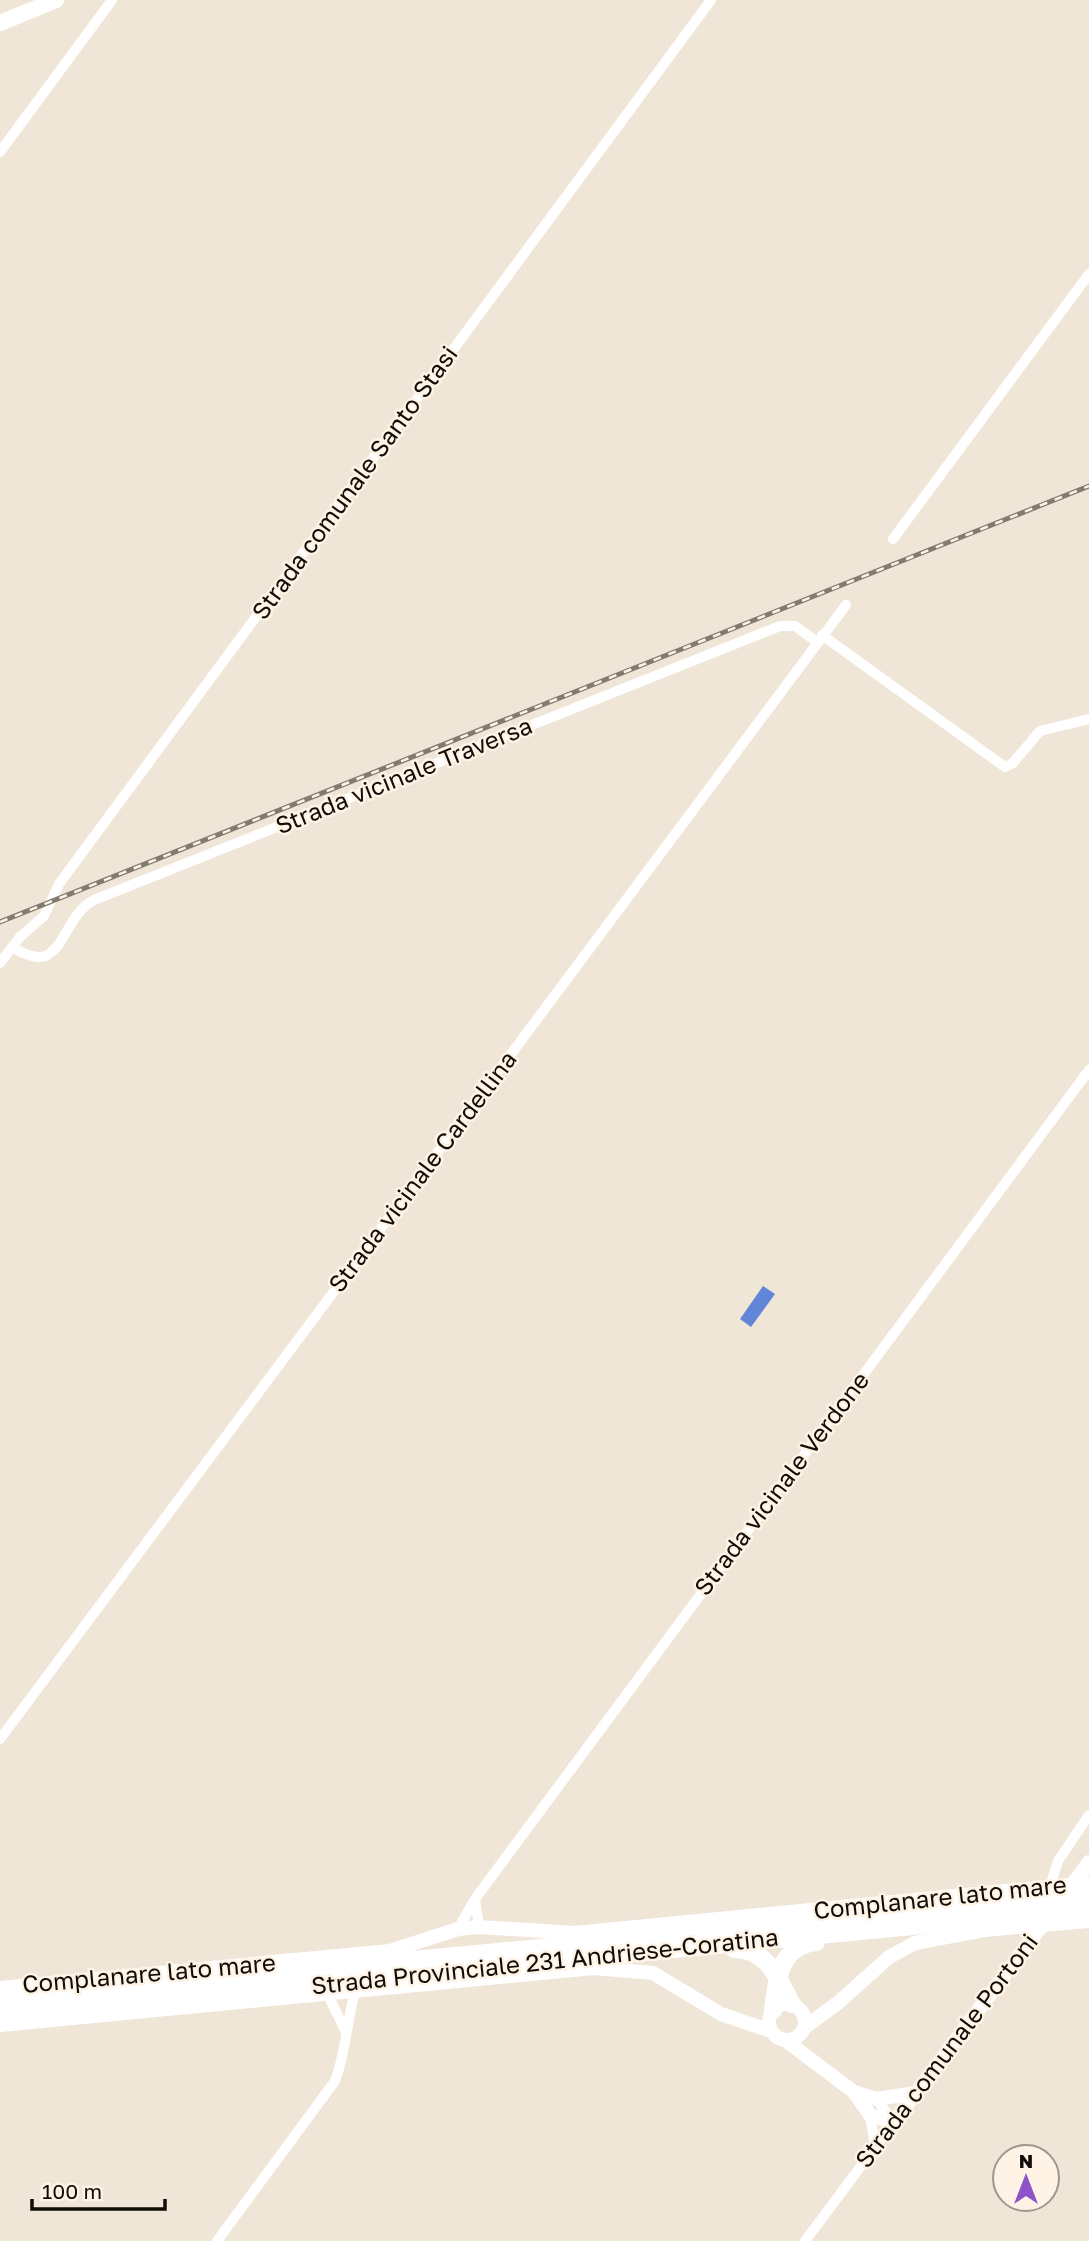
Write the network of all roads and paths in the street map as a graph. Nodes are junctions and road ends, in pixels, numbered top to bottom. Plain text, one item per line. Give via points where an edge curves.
1 (56, 0) edge
2 (111, 0) edge
3 (711, 0) edge
4 (0, 23) edge
5 (0, 152) edge
6 (1089, 274) edge
7 (893, 538) dead end
8 (846, 605) dead end
9 (819, 638) junction
10 (1089, 719) edge
11 (12, 947) junction
12 (0, 963) edge
13 (1089, 1070) edge
14 (0, 1739) edge
15 (1089, 1815) edge
16 (1088, 1863) edge
17 (1089, 1883) edge
18 (1050, 1886) junction
19 (1089, 1896) edge
20 (475, 1899) junction
21 (1089, 1909) edge
22 (1089, 1920) edge
23 (479, 1927) junction
24 (898, 1927) junction
25 (458, 1929) junction
26 (644, 1952) junction
27 (777, 1978) junction
28 (0, 1988) edge
29 (355, 1991) junction
30 (327, 1993) junction
31 (0, 1999) edge
32 (796, 2006) junction
33 (826, 2010) junction
34 (772, 2012) junction
35 (0, 2014) edge
36 (743, 2020) junction
37 (0, 2025) edge
38 (804, 2029) junction
39 (345, 2030) junction
40 (771, 2031) junction
41 (785, 2040) junction
42 (814, 2062) junction
43 (854, 2092) junction
44 (916, 2093) junction
45 (876, 2099) junction
46 (870, 2115) junction
47 (894, 2122) junction
48 (875, 2146) junction
49 (217, 2241) edge
50 (805, 2241) edge

1 - 4 main road
2 - 5 street
3 - 11 street, Strada comunale Santo Stasi via 59,884 44,916
6 - 7 street
8 - 9 street, Strada vicinale Cardellina
9 - 10 street, Strada vicinale Traversa via 1005,767 1040,731
9 - 11 street, Strada vicinale Traversa via 795,626 780,626 94,900 80,909 59,944 45,957 29,958
9 - 14 street, Strada vicinale Cardellina
11 - 12 street, Strada comunale Santo Stasi
13 - 20 street, Strada vicinale Verdone
15 - 18 street via 1058,1861
16 - 44 street, Strada comunale Portoni
17 - 18 street, Complanare lato mare
18 - 23 street, Complanare lato mare via 575,1933
19 - 31 highway, Strada Provinciale 231 Andriese-Coratina
20 - 23 street
20 - 25 street, Strada vicinale Verdone
21 - 24 highway, Strada Provinciale 231 Andriese-Coratina
22 - 33 street via 984,1930 915,1943 889,1957
23 - 25 street, Complanare lato mare
24 - 26 highway, Strada Provinciale 231 Andriese-Coratina
24 - 27 highway via 800,1945 784,1958
25 - 28 street, Complanare lato mare via 390,1951
26 - 27 highway via 750,1950 766,1959
26 - 35 highway, Strada Provinciale 231 Andriese-Coratina
27 - 32 highway
27 - 34 highway
29 - 30 street
29 - 36 street via 594,1968 633,1969 662,1977 721,2014
29 - 39 street
30 - 37 street
30 - 39 street
32 - 33 street
32 - 34 street via 782,2004
32 - 38 street via 805,2017
33 - 38 street
34 - 36 street
34 - 40 street
36 - 40 street
38 - 41 street
38 - 42 street
39 - 49 street via 343,2059 335,2081
40 - 41 street
41 - 42 street
42 - 43 street
43 - 45 street
43 - 46 street
44 - 45 street
44 - 47 street, Strada comunale Portoni
45 - 47 street
46 - 47 street
46 - 48 street
47 - 48 street, Strada comunale Portoni
48 - 50 street, Strada comunale Portoni

